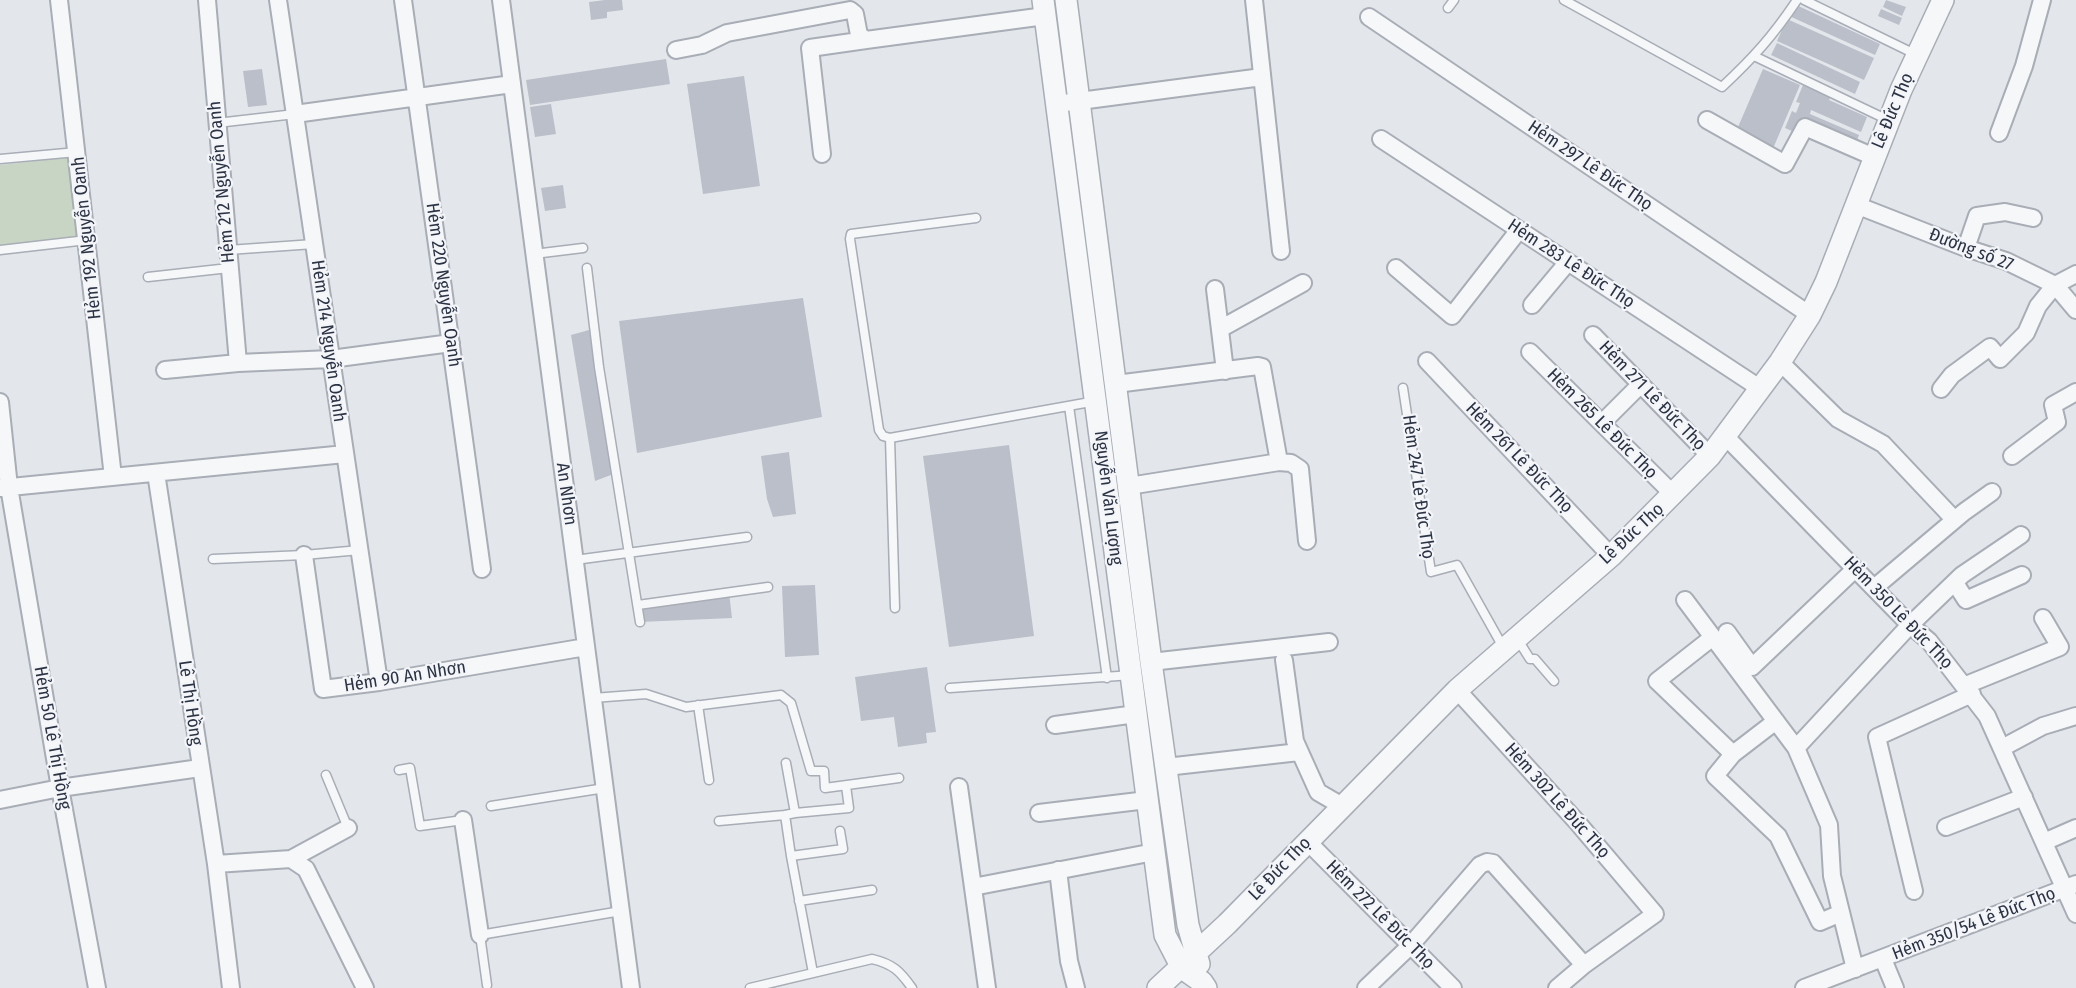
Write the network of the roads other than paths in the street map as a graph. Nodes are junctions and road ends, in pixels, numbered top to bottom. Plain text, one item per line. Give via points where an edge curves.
1 (59, 0) edge
2 (207, 0) edge
3 (278, 0) edge
4 (404, 0) edge
5 (501, 0) edge
6 (1066, 0) edge
7 (1254, 0) edge
8 (1454, 0) edge
9 (1564, 0) edge
10 (1797, 0) edge
11 (1804, 0) edge
12 (1943, 0) edge
13 (2042, 0) edge
14 (1044, 8) edge
15 (1448, 8) dead end
16 (1369, 17) dead end
17 (866, 40) junction
18 (676, 50) dead end
19 (1754, 56) junction
20 (1917, 56) junction
21 (1262, 77) junction
22 (512, 84) junction
23 (417, 98) junction
24 (1079, 102) junction
25 (1057, 104) junction
26 (295, 114) junction
27 (1707, 120) dead end
28 (1889, 120) junction
29 (217, 123) junction
30 (1999, 133) dead end
31 (1381, 138) dead end
32 (77, 152) junction
33 (822, 154) dead end
34 (1874, 157) junction
35 (0, 159) edge
36 (1856, 205) junction
37 (976, 218) dead end
38 (2033, 219) dead end
39 (1519, 230) junction
40 (87, 240) junction
41 (314, 244) junction
42 (583, 248) dead end
43 (1966, 248) junction
44 (0, 250) edge
45 (228, 250) junction
46 (1281, 251) dead end
47 (534, 254) junction
48 (1568, 262) junction
49 (229, 268) junction
50 (586, 268) dead end
51 (1396, 268) dead end
52 (2076, 274) edge
53 (148, 277) dead end
54 (1304, 283) dead end
55 (2055, 285) junction
56 (1215, 290) dead end
57 (1532, 305) dead end
58 (2076, 310) edge
59 (1810, 315) junction
60 (1220, 329) junction
61 (1593, 335) dead end
62 (451, 343) junction
63 (1530, 352) dead end
64 (331, 359) junction
65 (1427, 361) dead end
66 (1780, 362) junction
67 (238, 363) junction
68 (165, 370) dead end
69 (1225, 370) junction
70 (1641, 384) junction
71 (1404, 388) dead end
72 (1761, 389) junction
73 (1941, 389) dead end
74 (1116, 390) junction
75 (2076, 392) edge
76 (1095, 401) junction
77 (0, 402) edge
78 (1069, 406) junction
79 (1602, 423) junction
80 (1726, 437) junction
81 (890, 438) junction
82 (345, 454) junction
83 (1710, 456) junction
84 (2012, 456) dead end
85 (1279, 462) junction
86 (156, 473) junction
87 (113, 477) junction
88 (1129, 486) junction
89 (4, 488) edge
90 (1992, 492) dead end
91 (1674, 495) junction
92 (1951, 516) dead end
93 (2021, 535) dead end
94 (747, 537) dead end
95 (1307, 541) dead end
96 (360, 550) junction
97 (629, 553) junction
98 (304, 555) junction
99 (1611, 556) junction
100 (213, 559) dead end
101 (574, 560) junction
102 (482, 569) dead end
103 (1855, 569) junction
104 (2022, 575) dead end
105 (1955, 583) junction
106 (768, 587) dead end
107 (1874, 588) junction
108 (1685, 600) dead end
109 (638, 605) junction
110 (895, 608) dead end
111 (2043, 618) dead end
112 (640, 622) dead end
113 (1910, 625) junction
114 (1720, 635) junction
115 (1329, 642) dead end
116 (1510, 642) junction
117 (586, 647) junction
118 (1284, 660) dead end
119 (1152, 667) junction
120 (1131, 675) junction
121 (1107, 678) junction
122 (1554, 681) dead end
123 (379, 682) junction
124 (950, 688) dead end
125 (1457, 690) junction
126 (1969, 690) junction
127 (593, 698) junction
128 (698, 705) junction
129 (1136, 714) junction
130 (2076, 716) edge
131 (1776, 721) junction
132 (1055, 725) dead end
133 (1796, 748) junction
134 (2002, 748) junction
135 (1299, 752) junction
136 (1733, 754) junction
137 (786, 764) dead end
138 (1166, 767) junction
139 (200, 768) junction
140 (399, 770) dead end
141 (326, 775) dead end
142 (899, 778) dead end
143 (709, 780) dead end
144 (846, 786) junction
145 (959, 787) dead end
146 (60, 788) junction
147 (604, 788) junction
148 (2024, 797) junction
149 (0, 800) edge
150 (1147, 800) junction
151 (491, 806) dead end
152 (1342, 806) junction
153 (795, 813) junction
154 (1039, 813) dead end
155 (785, 815) junction
156 (464, 820) joint
157 (720, 821) dead end
158 (1946, 827) dead end
159 (348, 828) joint
160 (2076, 828) edge
161 (840, 831) dead end
162 (1307, 841) junction
163 (2044, 842) junction
164 (1154, 852) junction
165 (791, 856) junction
166 (291, 858) junction
167 (216, 864) junction
168 (1058, 870) junction
169 (2070, 886) edge
170 (973, 887) junction
171 (872, 890) dead end
172 (1914, 891) dead end
173 (799, 901) junction
174 (621, 911) junction
175 (1841, 913) junction
176 (2076, 914) edge
177 (480, 935) junction
178 (1410, 946) junction
179 (1198, 953) junction
180 (1883, 959) junction
181 (1584, 965) junction
182 (1182, 968) junction
183 (1855, 969) junction
184 (813, 973) junction
185 (487, 985) dead end
186 (1204, 985) edge
187 (97, 988) edge
188 (231, 988) edge
189 (365, 988) edge
190 (631, 988) edge
191 (750, 988) edge
192 (912, 988) edge
193 (987, 988) edge
194 (1076, 988) edge
195 (1158, 988) edge
196 (1366, 988) edge
197 (1453, 988) edge
198 (1557, 988) edge
199 (1804, 988) edge
200 (1895, 988) edge

1 - 32 street, Hẻm 192 Nguyễn Oanh
2 - 29 street, Hẻm 212 Nguyễn Oanh
3 - 26 street, Hẻm 214 Nguyễn Oanh
4 - 23 street, Hẻm 220 Nguyễn Oanh
5 - 22 street, An Nhơn
6 - 24 street, Nguyễn Văn Lượng
7 - 21 street
8 - 15 lane
9 - 19 lane via 1722,87
10 - 19 lane
11 - 20 lane
12 - 20 street, Lê Đức Thọ
13 - 30 street via 2024,66
14 - 17 street
14 - 25 street, Nguyễn Văn Lượng
16 - 59 street, Hẻm 297 Lê Đức Thọ
17 - 18 street via 859,35 855,14 849,10 727,33 702,45
17 - 33 street via 810,48
19 - 28 lane
20 - 28 street, Lê Đức Thọ
21 - 24 street
21 - 46 street
22 - 23 street
22 - 47 street, An Nhơn
23 - 26 street
23 - 62 street, Hẻm 220 Nguyễn Oanh
24 - 25 street
24 - 74 street, Nguyễn Văn Lượng
25 - 76 street, Nguyễn Văn Lượng
26 - 29 lane
26 - 41 street, Hẻm 214 Nguyễn Oanh
27 - 34 street via 1785,164 1805,127
28 - 34 street, Lê Đức Thọ
29 - 45 street, Hẻm 212 Nguyễn Oanh
31 - 39 street, Hẻm 283 Lê Đức Thọ
32 - 35 lane
32 - 40 street, Hẻm 192 Nguyễn Oanh
34 - 36 street, Lê Đức Thọ
36 - 43 street, Đường số 27
36 - 59 street, Lê Đức Thọ
37 - 81 lane via 857,232 850,239 879,430
38 - 43 street via 2005,212 1977,216
39 - 48 street, Hẻm 283 Lê Đức Thọ
39 - 51 street via 1452,316
40 - 44 lane
40 - 87 street, Hẻm 192 Nguyễn Oanh
41 - 45 lane
41 - 64 street, Hẻm 214 Nguyễn Oanh
42 - 47 lane
43 - 55 street, Đường số 27 via 2006,261
45 - 49 street, Hẻm 212 Nguyễn Oanh
47 - 101 street, An Nhơn
48 - 57 street
48 - 72 street, Hẻm 283 Lê Đức Thọ
49 - 53 lane
49 - 67 street, Hẻm 212 Nguyễn Oanh
50 - 97 lane
52 - 55 street
54 - 60 street
55 - 58 street, Đường số 27
55 - 73 street via 2038,306 2026,333 2000,359 1990,347
56 - 60 street
59 - 66 street, Lê Đức Thọ
60 - 69 street
61 - 70 street, Hẻm 271 Lê Đức Thọ
62 - 64 street
62 - 102 street, Hẻm 220 Nguyễn Oanh
63 - 79 street, Hẻm 265 Lê Đức Thọ
64 - 67 street
64 - 82 street, Hẻm 214 Nguyễn Oanh
65 - 99 street, Hẻm 261 Lê Đức Thọ
66 - 72 street, Lê Đức Thọ
66 - 92 street via 1838,419 1883,444
67 - 68 street
69 - 74 street
69 - 85 street via 1262,367
70 - 79 street
70 - 83 street, Hẻm 271 Lê Đức Thọ
71 - 116 lane, Hẻm 247 Lê Đức Thọ via 1431,572 1457,565
72 - 80 street, Lê Đức Thọ
74 - 76 lane
74 - 88 street, Nguyễn Văn Lượng
75 - 84 street via 2053,405 2056,422
76 - 78 lane
76 - 120 street, Nguyễn Văn Lượng
77 - 89 street, Hẻm 50 Lê Thị Hồng
78 - 81 lane
78 - 121 lane
79 - 91 street, Hẻm 265 Lê Đức Thọ
80 - 83 street, Lê Đức Thọ
80 - 103 street, Hẻm 350 Lê Đức Thọ
81 - 110 lane
82 - 86 street
82 - 96 street, Hẻm 214 Nguyễn Oanh
83 - 91 street, Lê Đức Thọ
85 - 88 street
85 - 95 street via 1291,463 1300,470
86 - 87 street
86 - 139 street, Lê Thị Hồng
87 - 89 street
88 - 119 street, Nguyễn Văn Lượng
89 - 146 street, Hẻm 50 Lê Thị Hồng
90 - 107 street
91 - 99 street, Lê Đức Thọ
93 - 105 street
94 - 97 lane
96 - 98 lane
96 - 123 street, Hẻm 214 Nguyễn Oanh
97 - 101 lane
97 - 109 lane
98 - 100 lane
98 - 123 street, Hẻm 90 An Nhơn via 323,689
99 - 116 street, Lê Đức Thọ
101 - 117 street, An Nhơn
103 - 107 street, Hẻm 350 Lê Đức Thọ
103 - 114 street via 1752,667
104 - 105 street via 1966,600
105 - 113 street
106 - 109 lane
107 - 113 street, Hẻm 350 Lê Đức Thọ
108 - 114 street
109 - 112 lane
111 - 126 street via 2060,647
113 - 126 street, Hẻm 350 Lê Đức Thọ via 1929,641
113 - 133 street
114 - 131 street
114 - 136 street via 1657,681
115 - 119 street
116 - 122 lane via 1535,659
116 - 125 street, Lê Đức Thọ
117 - 123 street, Hẻm 90 An Nhơn
117 - 127 street, An Nhơn
118 - 135 street
119 - 120 lane
119 - 138 street, Nguyễn Văn Lượng
120 - 121 lane
120 - 129 street, Nguyễn Văn Lượng
121 - 124 lane
125 - 152 street, Lê Đức Thọ
125 - 181 street, Hẻm 302 Lê Đức Thọ via 1654,914
126 - 134 street, Hẻm 350 Lê Đức Thọ
126 - 172 street via 1877,736
127 - 128 lane via 646,694 686,707
127 - 147 street, An Nhơn
128 - 143 lane
128 - 144 lane via 781,695 791,703 811,771 824,771 825,789
129 - 132 street
129 - 150 street, Nguyễn Văn Lượng
130 - 134 street via 2043,726
131 - 133 street
131 - 136 street
133 - 175 street via 1829,825 1832,876
134 - 148 street, Hẻm 350 Lê Đức Thọ
135 - 138 street
135 - 152 street via 1318,792
136 - 175 street via 1715,776 1779,836 1820,922
137 - 153 lane
138 - 179 street, Nguyễn Văn Lượng via 1188,925
139 - 146 street
139 - 167 street, Lê Thị Hồng
140 - 156 lane via 410,768 420,826
141 - 159 lane
142 - 144 lane
144 - 153 lane via 849,808
145 - 170 street
146 - 149 street
146 - 187 street, Hẻm 50 Lê Thị Hồng
147 - 151 lane
147 - 174 street, An Nhơn
148 - 158 street
148 - 163 street, Hẻm 350 Lê Đức Thọ
150 - 154 street
150 - 164 street, Nguyễn Văn Lượng
152 - 162 street, Lê Đức Thọ
153 - 155 lane
155 - 157 lane
155 - 165 lane
156 - 177 street
159 - 166 street
160 - 163 street
161 - 165 lane via 843,849
162 - 178 street, Hẻm 272 Lê Đức Thọ
162 - 179 street, Lê Đức Thọ
163 - 169 street, Hẻm 350 Lê Đức Thọ
164 - 168 street
164 - 182 street, Nguyễn Văn Lượng via 1165,935
165 - 173 lane
166 - 167 street
166 - 189 street via 306,869
167 - 188 street, Lê Thị Hồng
168 - 170 street
168 - 194 street via 1068,961
169 - 176 street, Hẻm 350 Lê Đức Thọ
169 - 180 street, Hẻm 350/54 Lê Đức Thọ
170 - 193 street
171 - 173 lane
173 - 184 lane
174 - 177 lane
174 - 190 street, An Nhơn
175 - 183 street
177 - 185 lane
178 - 181 street via 1480,865 1487,862 1493,863
178 - 196 street
178 - 197 street, Hẻm 272 Lê Đức Thọ
179 - 182 street, Lê Đức Thọ
179 - 186 street, Nguyễn Văn Lượng
180 - 183 street, Hẻm 350/54 Lê Đức Thọ
180 - 200 street, Hẻm 350/54 Lê Đức Thọ
181 - 198 street
182 - 186 street, Nguyễn Văn Lượng
182 - 195 street, Lê Đức Thọ
183 - 199 street, Hẻm 350/54 Lê Đức Thọ
184 - 191 lane
184 - 192 lane via 872,959 899,971

